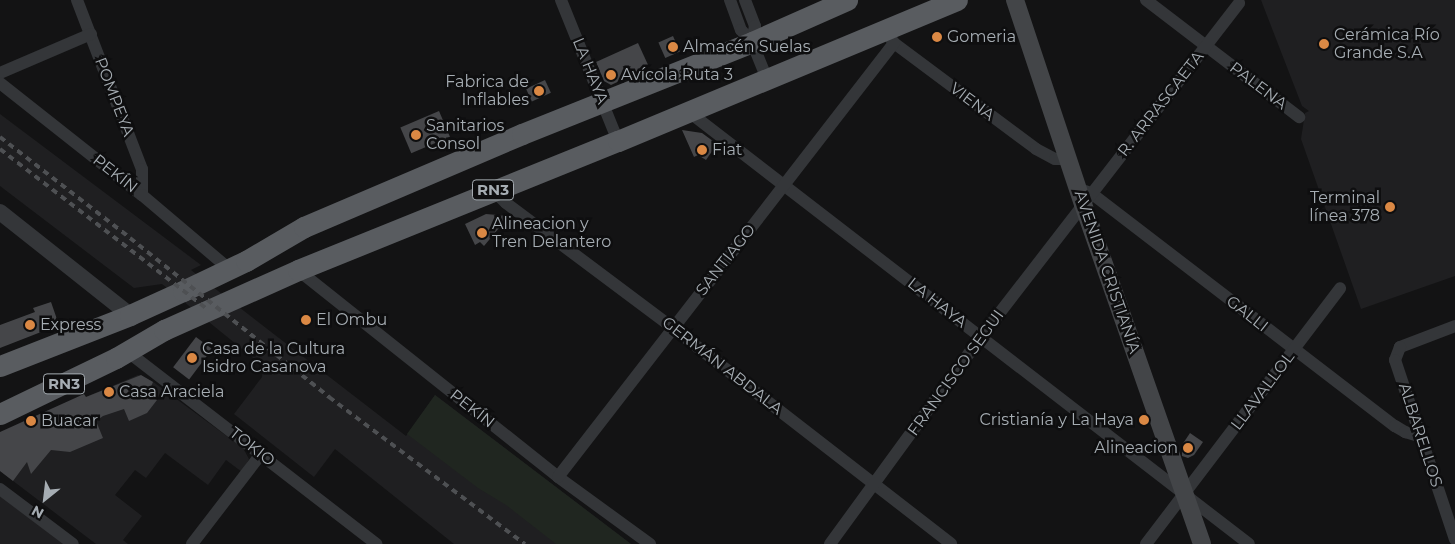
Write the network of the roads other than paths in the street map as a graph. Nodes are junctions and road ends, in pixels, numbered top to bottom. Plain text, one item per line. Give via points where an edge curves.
1 (77, 0) edge
2 (561, 0) edge
3 (730, 0) edge
4 (745, 0) edge
5 (847, 0) edge
6 (958, 0) edge
7 (1015, 0) edge
8 (1146, 0) edge
9 (1238, 3) dead end
10 (91, 34) junction
11 (889, 36) junction
12 (752, 42) junction
13 (1206, 47) junction
14 (0, 73) edge
15 (767, 79) junction
16 (0, 83) edge
17 (602, 102) junction
18 (690, 112) junction
19 (1299, 117) dead end
20 (618, 141) junction
21 (1068, 159) junction
22 (784, 184) junction
23 (493, 190) junction
24 (142, 195) junction
25 (1084, 195) junction
26 (0, 212) edge
27 (228, 268) junction
28 (298, 270) junction
29 (1340, 288) dead end
30 (130, 315) junction
31 (1455, 326) edge
32 (673, 328) junction
33 (981, 337) junction
34 (1295, 350) junction
35 (128, 352) junction
36 (0, 366) edge
37 (0, 414) edge
38 (1419, 436) junction
39 (261, 454) junction
40 (558, 477) junction
41 (875, 484) junction
42 (0, 489) edge
43 (1185, 494) junction
44 (1455, 539) edge
45 (73, 544) edge
46 (192, 544) edge
47 (376, 544) edge
48 (650, 544) edge
49 (830, 544) edge
50 (951, 544) edge
51 (1146, 544) edge
52 (1202, 544) edge
53 (1249, 544) edge

1 - 10 street, POMPEYA
2 - 17 street, LA HAYA
3 - 12 street via 741,30
4 - 12 street via 755,26
5 - 12 highway, RN3
6 - 11 highway, RN3
7 - 21 main road, AVENIDA CRISTIANÍA
8 - 13 street, PALENA
9 - 13 street, R. ARRASCAETA
10 - 14 street
10 - 24 street, POMPEYA via 142,169
11 - 15 highway, RN3
11 - 21 street, VIENA via 1036,149 1055,159
11 - 22 street, SANTIAGO
12 - 15 street
12 - 17 highway, RN3
13 - 19 street, PALENA
13 - 25 street, R. ARRASCAETA
15 - 18 highway, RN3
16 - 24 street, PEKÍN
17 - 20 street, LA HAYA
17 - 27 highway, RN3 via 304,227
18 - 20 highway, RN3
18 - 22 street, LA HAYA
20 - 23 highway, RN3
21 - 25 main road, AVENIDA CRISTIANÍA
22 - 32 street, SANTIAGO
22 - 33 street, LA HAYA
23 - 28 highway, RN3
23 - 32 street, GERMÁN ABDALA via 506,204
24 - 27 street, PEKÍN
25 - 33 street, FRANCISCO SEGUI
25 - 34 street, GALLI
25 - 43 main road, AVENIDA CRISTIANÍA
26 - 30 street
27 - 30 highway, RN3
28 - 35 highway, RN3 via 164,330
28 - 40 street, PEKÍN
29 - 34 street, LLAVALLOL
30 - 36 highway, RN3
31 - 38 street, ALBARELLOS via 1400,347 1395,360
32 - 40 street, SANTIAGO
32 - 41 street, GERMÁN ABDALA
33 - 41 street, FRANCISCO SEGUI
33 - 43 street, LA HAYA
34 - 38 street, GALLI via 1395,426
34 - 43 street, LLAVALLOL
35 - 37 highway, RN3
35 - 39 street, TOKIO
38 - 44 street, ALBARELLOS
39 - 46 street
39 - 47 street, TOKIO
40 - 48 street, PEKÍN
41 - 49 street, FRANCISCO SEGUI
41 - 50 street, GERMÁN ABDALA
42 - 45 street
43 - 51 street, LLAVALLOL
43 - 52 main road, AVENIDA CRISTIANÍA
43 - 53 street, LA HAYA

